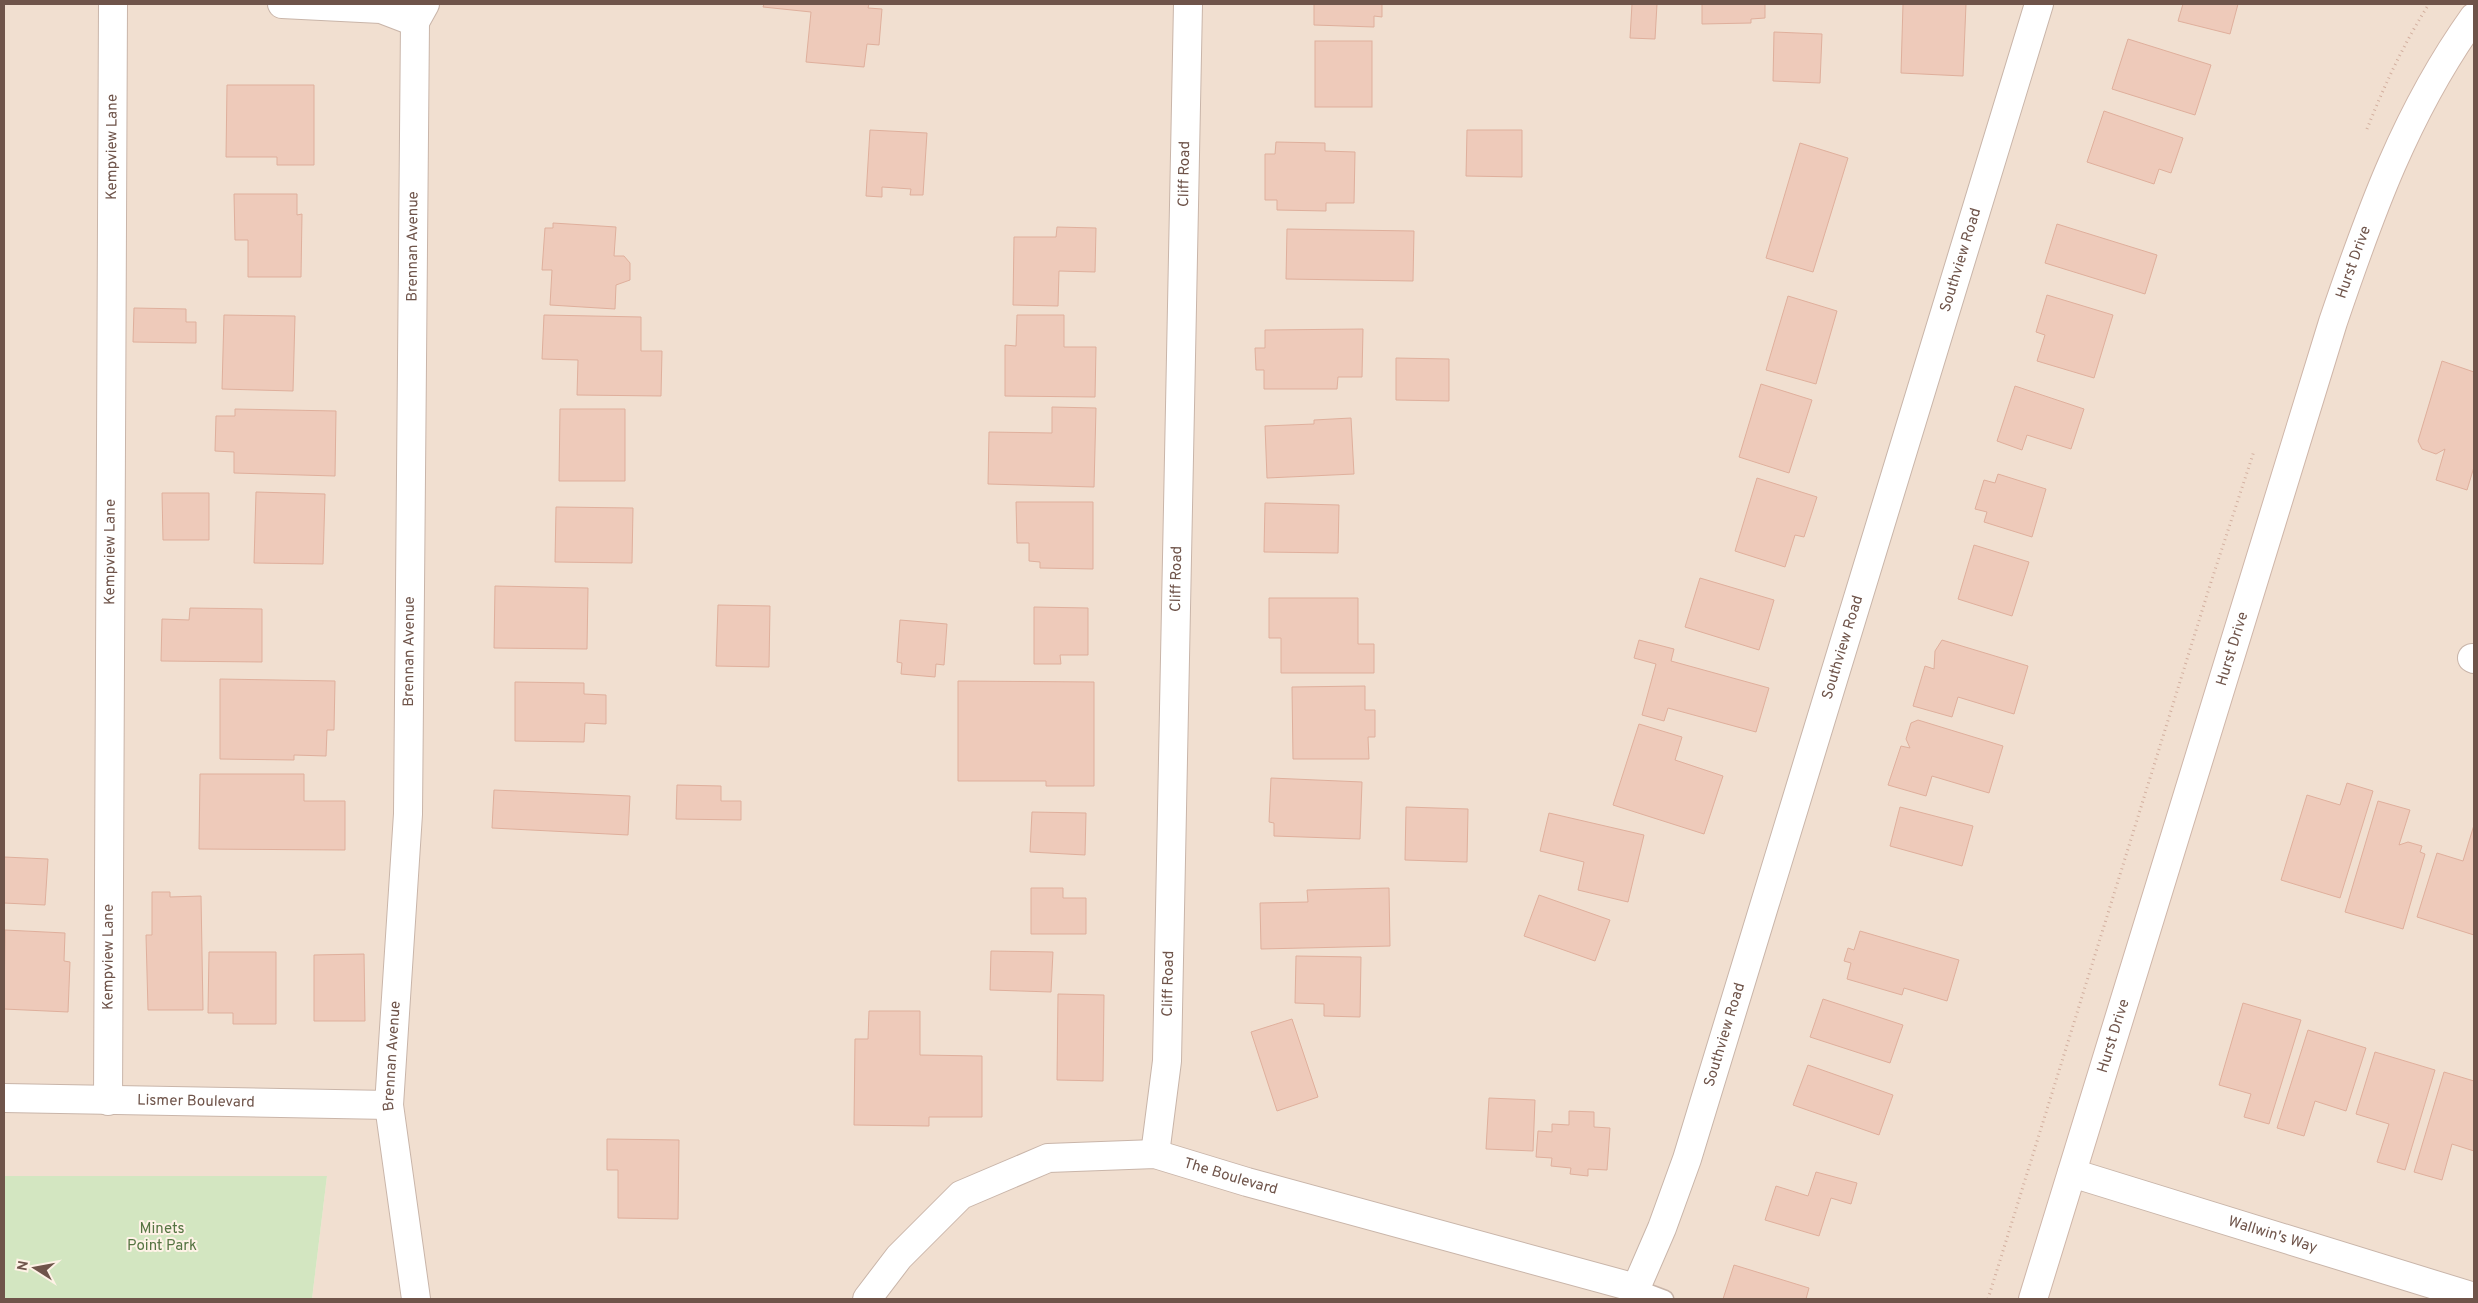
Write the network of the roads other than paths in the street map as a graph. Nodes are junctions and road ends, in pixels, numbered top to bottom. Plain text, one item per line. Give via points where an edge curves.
1 (113, 4) edge
2 (282, 4) edge
3 (1188, 4) edge
4 (2039, 4) edge
5 (420, 13) edge
6 (2474, 18) edge
7 (4, 1098) edge
8 (108, 1101) junction
9 (389, 1105) junction
10 (1155, 1154) junction
11 (2072, 1174) junction
12 (1636, 1288) junction
13 (2474, 1297) edge
14 (416, 1299) edge
15 (867, 1299) edge
16 (1665, 1299) edge
17 (2033, 1299) edge

1 - 8 street, Kempview Lane
2 - 5 street
3 - 10 street, Cliff Road via 1167,1061
4 - 12 street, Southview Road via 1687,1159
5 - 9 street, Brennan Avenue via 408,814
6 - 11 street, Hurst Drive via 2448,53 2414,115 2356,256
7 - 8 street, Lismer Boulevard
8 - 9 street, Lismer Boulevard
9 - 14 street, Brennan Avenue
10 - 12 street, The Boulevard
10 - 15 street, The Boulevard via 1048,1158 961,1195 899,1256
11 - 13 street, Wallwin's Way
11 - 17 street, Hurst Drive
12 - 16 lane

